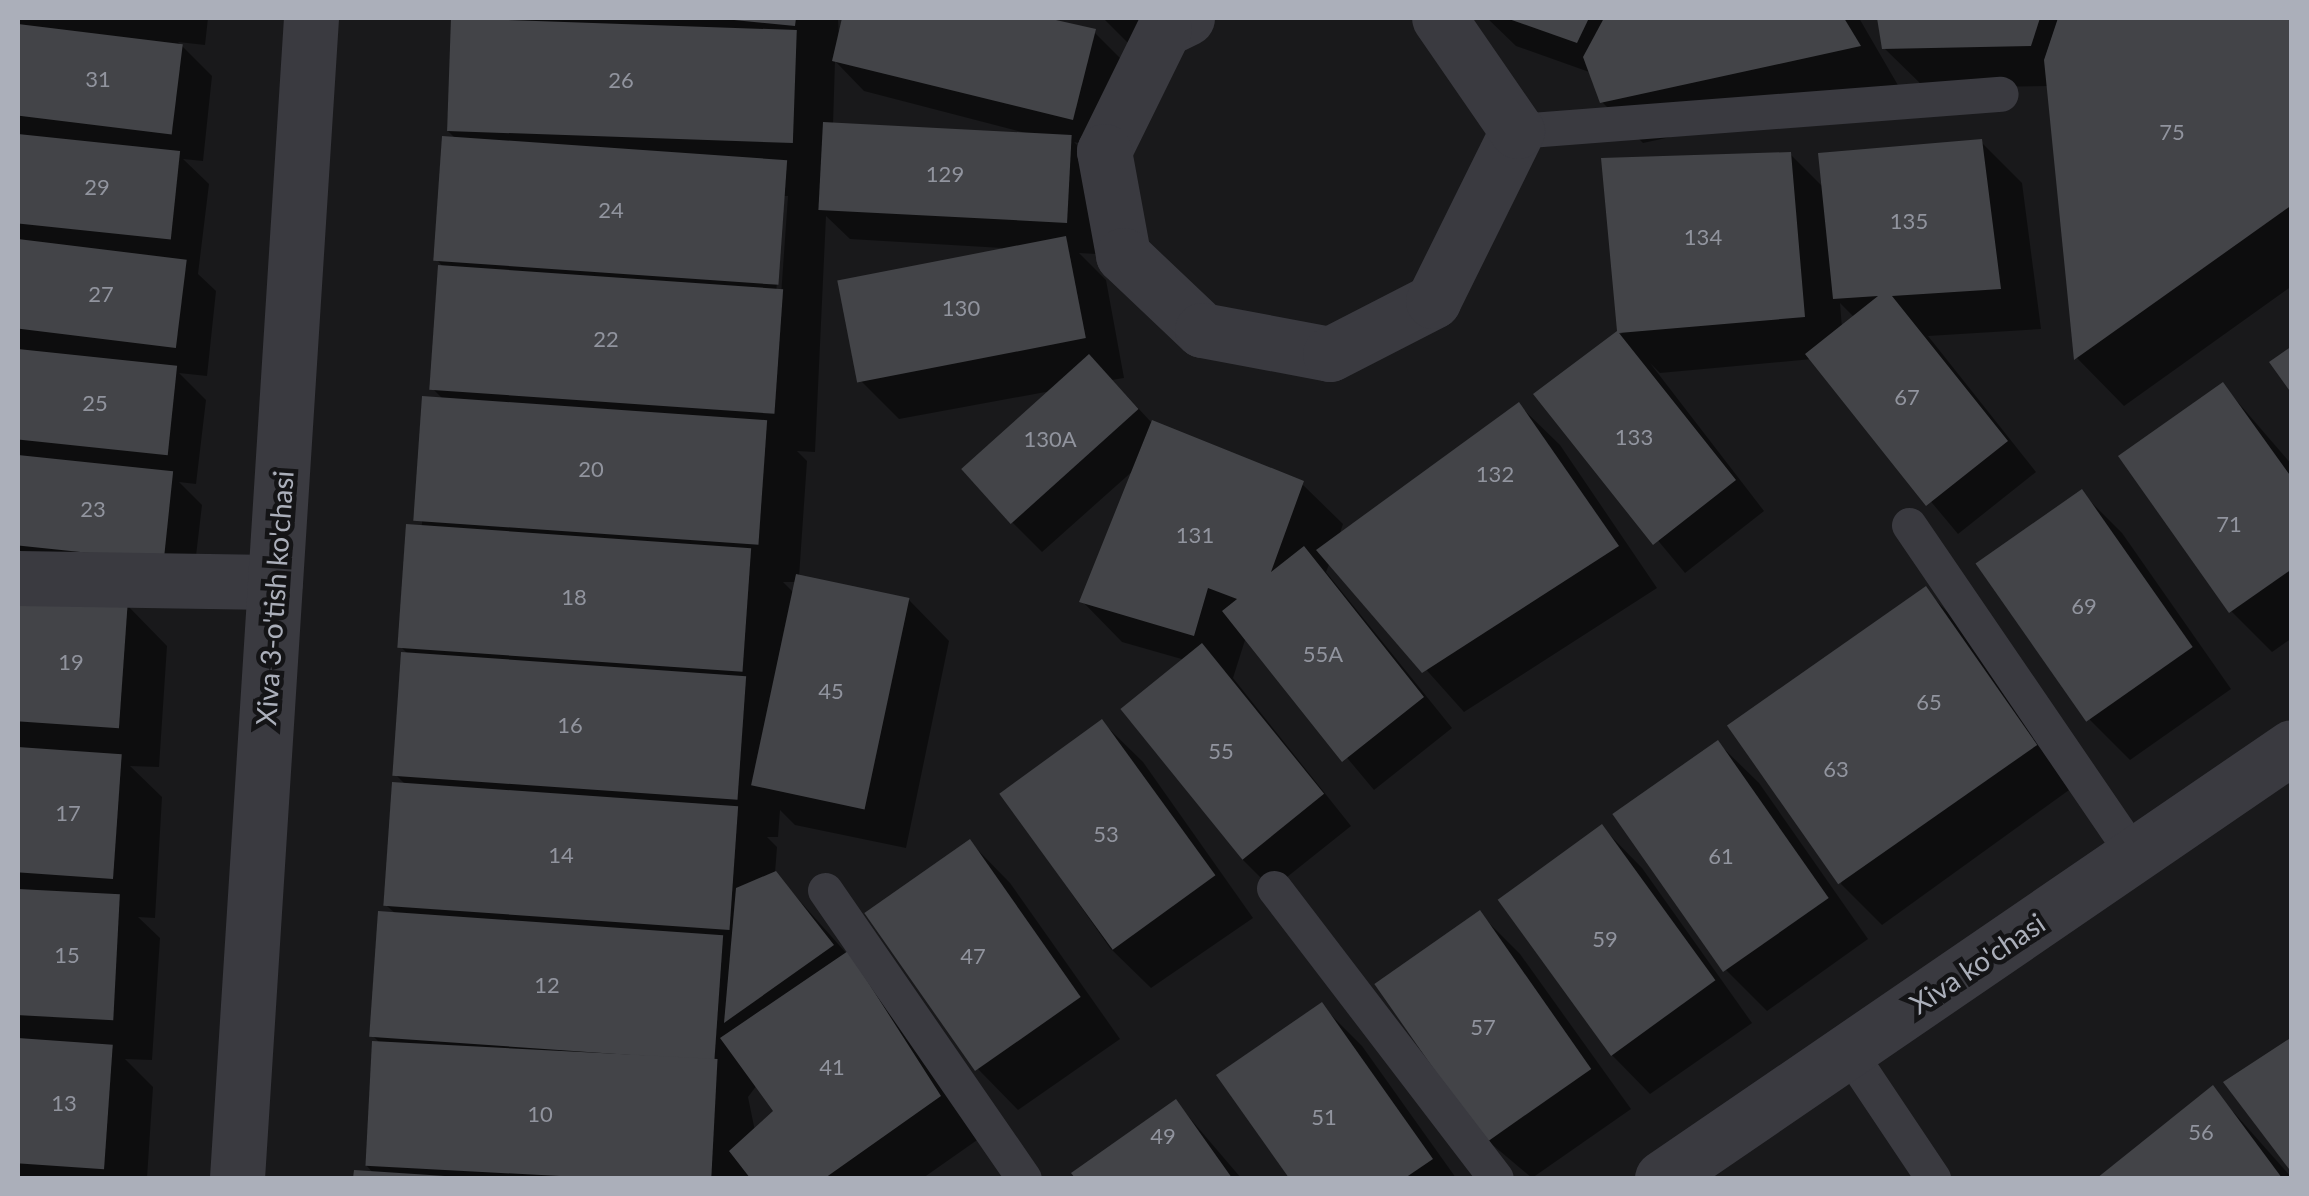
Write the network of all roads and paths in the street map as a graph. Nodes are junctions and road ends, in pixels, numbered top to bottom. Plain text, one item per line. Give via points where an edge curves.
1 (311, 18) edge
2 (1187, 18) edge
3 (1439, 18) edge
4 (2001, 94) dead end
5 (1517, 131) junction
6 (1909, 525) dead end
7 (18, 578) edge
8 (276, 582) junction
9 (2292, 747) edge
10 (2134, 855) junction
11 (1274, 888) dead end
12 (825, 890) dead end
13 (1848, 1051) junction
14 (237, 1178) edge
15 (1024, 1178) edge
16 (1496, 1178) edge
17 (1662, 1178) edge
18 (1933, 1178) edge

1 - 8 street, Xiva 3-o'tish ko'chasi
2 - 5 street via 1164,29 1104,151 1123,255 1202,330 1330,354 1433,301
3 - 5 street
4 - 5 lane
6 - 10 lane
7 - 8 street
8 - 14 street, Xiva 3-o'tish ko'chasi
9 - 10 street, Xiva ko'chasi
10 - 13 street, Xiva ko'chasi
11 - 16 lane
12 - 15 lane
13 - 17 street, Xiva ko'chasi
13 - 18 lane

